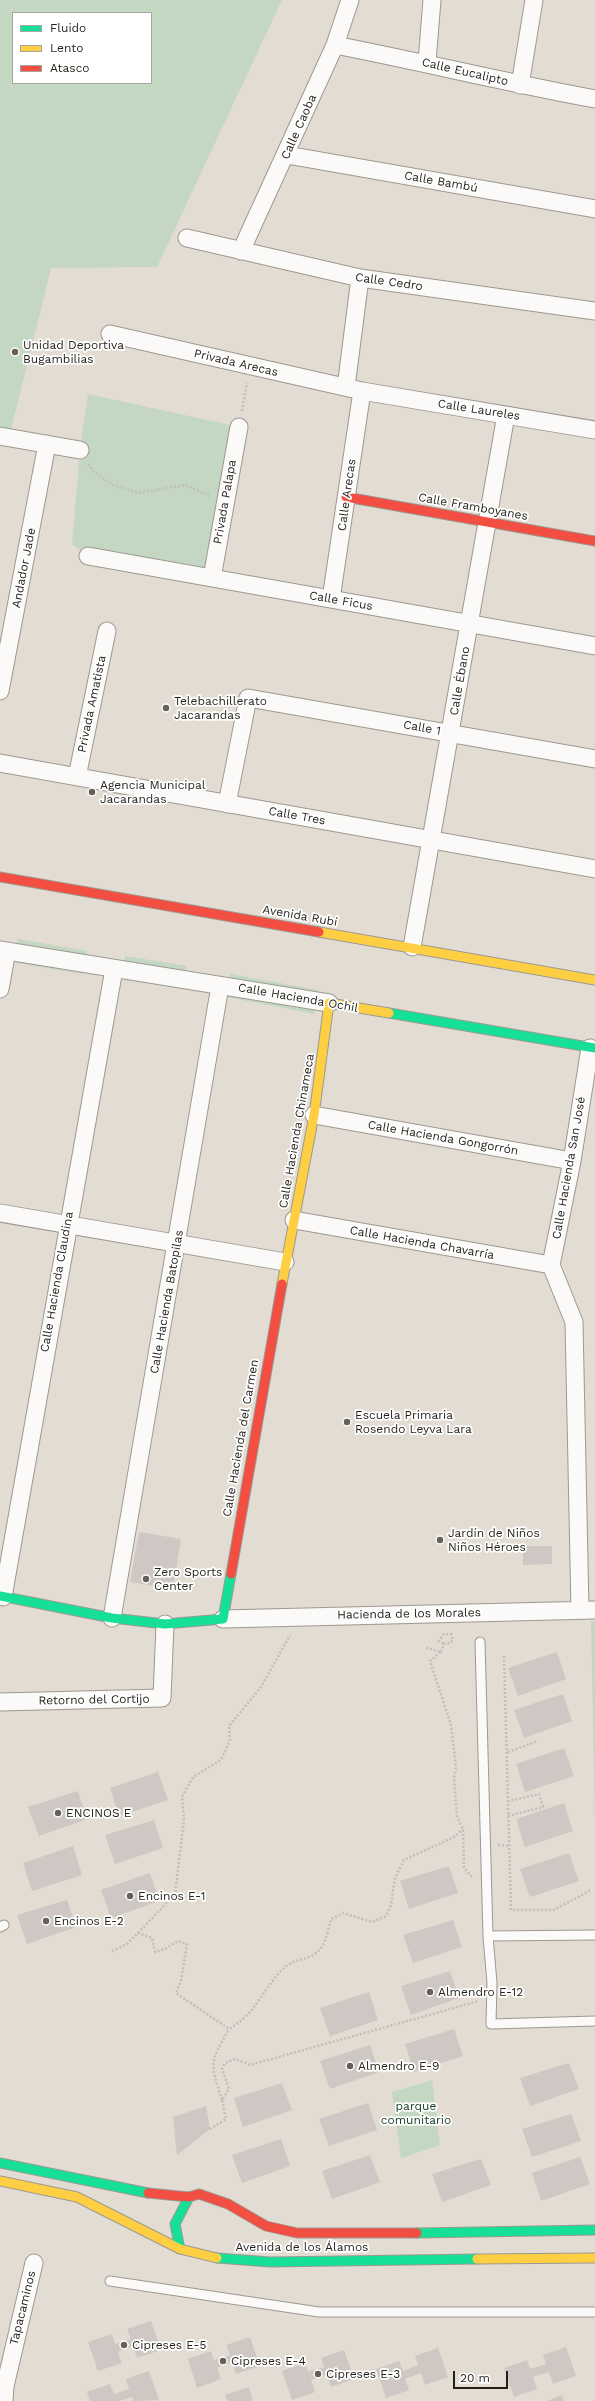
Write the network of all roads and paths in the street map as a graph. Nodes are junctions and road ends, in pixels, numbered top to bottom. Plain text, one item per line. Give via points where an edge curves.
1 (350, 0) edge
2 (432, 0) edge
3 (534, 0) edge
4 (335, 45) junction
5 (427, 62) junction
6 (520, 85) junction
7 (595, 99) edge
8 (287, 155) junction
9 (595, 209) edge
10 (187, 238) dead end
11 (241, 251) junction
12 (360, 278) junction
13 (595, 310) edge
14 (110, 334) dead end
15 (250, 366) junction
16 (354, 389) junction
17 (506, 415) junction
18 (239, 427) joint
19 (595, 430) edge
20 (0, 436) edge
21 (47, 444) junction
22 (80, 450) joint
23 (346, 497) junction
24 (225, 503) junction
25 (488, 522) junction
26 (595, 541) edge
27 (88, 556) dead end
28 (212, 578) junction
29 (331, 599) junction
30 (470, 623) junction
31 (107, 631) dead end
32 (595, 646) edge
33 (0, 691) edge
34 (450, 733) junction
35 (595, 759) edge
36 (0, 763) edge
37 (77, 777) junction
38 (227, 804) junction
39 (431, 840) junction
40 (595, 868) edge
41 (0, 877) edge
42 (412, 947) junction
43 (3, 950) edge
44 (114, 968) junction
45 (595, 980) edge
46 (220, 986) junction
47 (0, 988) edge
48 (329, 1003) junction
49 (592, 1048) edge
50 (314, 1115) junction
51 (572, 1161) junction
52 (0, 1213) edge
53 (294, 1220) junction
54 (67, 1224) junction
55 (177, 1243) junction
56 (285, 1262) junction
57 (551, 1265) junction
58 (2, 1596) edge
59 (588, 1610) edge
60 (300, 1616) junction
61 (112, 1618) junction
62 (223, 1619) junction
63 (165, 1624) junction
64 (480, 1642) dead end
65 (444, 1644) junction
66 (426, 1648) dead end
67 (441, 1652) junction
68 (504, 1656) dead end
69 (0, 1702) edge
70 (538, 1741) dead end
71 (508, 1752) junction
72 (510, 1800) junction
73 (508, 1816) junction
74 (463, 1829) junction
75 (591, 1890) dead end
76 (487, 1895) junction
77 (138, 1932) junction
78 (595, 1935) edge
79 (488, 1936) junction
80 (112, 1952) dead end
81 (490, 1998) junction
82 (595, 2021) edge
83 (229, 2029) junction
84 (222, 2100) junction
85 (210, 2129) dead end
86 (0, 2163) edge
87 (0, 2181) edge
88 (189, 2197) junction
89 (595, 2230) edge
90 (180, 2249) junction
91 (595, 2258) edge
92 (34, 2263) dead end
93 (110, 2281) dead end
94 (595, 2312) edge
95 (4, 2401) edge

1 - 4 street, Calle Caoba
2 - 5 street
3 - 6 street
4 - 5 street, Calle Eucalipto
4 - 8 street, Calle Caoba
5 - 6 street, Calle Eucalipto
6 - 7 street, Calle Eucalipto
8 - 9 street, Calle Bambú
8 - 11 street, Calle Caoba
10 - 11 street, Calle Cedro
11 - 12 street, Calle Cedro
12 - 13 street, Calle Cedro
12 - 16 street, Calle Arecas
14 - 15 street, Privada Arecas
15 - 16 street, Privada Arecas
15 - 18 path
16 - 17 street, Calle Laureles
16 - 23 street, Calle Arecas
17 - 19 street, Calle Laureles
17 - 25 street, Calle Ébano
18 - 24 street, Privada Palapa
20 - 21 street
21 - 22 street
21 - 33 street, Andador Jade
22 - 24 path via 93,471 113,485 139,493 186,485
23 - 25 street, Calle Framboyanes
23 - 29 street, Calle Arecas
24 - 28 street, Privada Palapa
25 - 26 street, Calle Framboyanes
25 - 30 street, Calle Ébano
27 - 28 street, Calle Ficus
28 - 29 street, Calle Ficus
29 - 30 street, Calle Ficus
30 - 32 street, Calle Ficus
30 - 34 street, Calle Ébano
31 - 37 street, Privada Amatista
34 - 35 street, Calle 1
34 - 38 street, Calle 1 via 248,698
34 - 39 street, Calle Ébano
36 - 37 street, Calle Tres
37 - 38 street, Calle Tres
38 - 39 street, Calle Tres
39 - 40 street, Calle Tres
39 - 42 street, Calle Ébano
41 - 42 street, Avenida Rubí
42 - 45 street, Avenida Rubí
43 - 44 street, Calle Hacienda Ochil
43 - 47 street
44 - 46 street, Calle Hacienda Ochil
44 - 54 street, Calle Hacienda Claudina
46 - 48 street, Calle Hacienda Ochil
46 - 55 street, Calle Hacienda Batopilas
48 - 49 street, Calle Hacienda Ochil
48 - 50 street, Calle Hacienda Chinameca
49 - 51 street, Calle Hacienda San José
50 - 51 street, Calle Hacienda Gongorrón
50 - 53 street, Calle Hacienda Chinameca
51 - 57 street, Calle Hacienda San José
52 - 54 street
53 - 56 street, Calle Hacienda Chinameca
53 - 57 street, Calle Hacienda Chavarría
54 - 55 street
54 - 58 street, Calle Hacienda Claudina
55 - 56 street
55 - 61 street, Calle Hacienda Batopilas
56 - 62 street, Calle Hacienda del Carmen
57 - 59 street via 574,1322
58 - 61 street
59 - 60 street, Hacienda de los Morales
60 - 62 street, Hacienda de los Morales
60 - 77 path via 261,1687 229,1726 230,1740 221,1760 193,1777 182,1797 184,1820 175,1894
61 - 63 street
62 - 63 street
63 - 69 street, Retorno del Cortijo via 162,1698
64 - 76 lane
65 - 65 path via 452,1640 450,1634 441,1636 440,1640
65 - 67 path
66 - 67 path
67 - 74 path via 430,1661 452,1725 457,1817
68 - 71 path
70 - 71 path
71 - 72 path
72 - 73 path
72 - 73 path via 539,1794 543,1807
73 - 75 path via 511,1910 554,1910
74 - 76 path via 464,1868
74 - 83 path via 454,1837 404,1860 395,1878 391,1904 386,1916 372,1922 343,1913 331,1919 321,1948 311,1958 297,1959 282,1969 244,2020
76 - 79 lane
77 - 80 path via 127,1944
77 - 83 path via 152,1938 155,1952 178,1941 187,1944 182,1982 176,1993
78 - 79 lane
79 - 81 lane via 492,1983
81 - 82 lane via 491,2024
81 - 84 path via 250,2064 235,2060 225,2063 222,2069 229,2089
83 - 84 path via 213,2057 213,2070
84 - 85 path via 226,2119
86 - 88 street, Avenida de los Álamos via 138,2192
87 - 90 street, Avenida de los Álamos via 77,2197
88 - 89 street, Avenida de los Álamos via 199,2194 228,2204 266,2226 298,2234
88 - 90 street via 176,2224
90 - 91 street, Avenida de los Álamos via 213,2258 270,2262
92 - 95 street, Tapacaminos via 5,2386
93 - 94 lane via 319,2312

